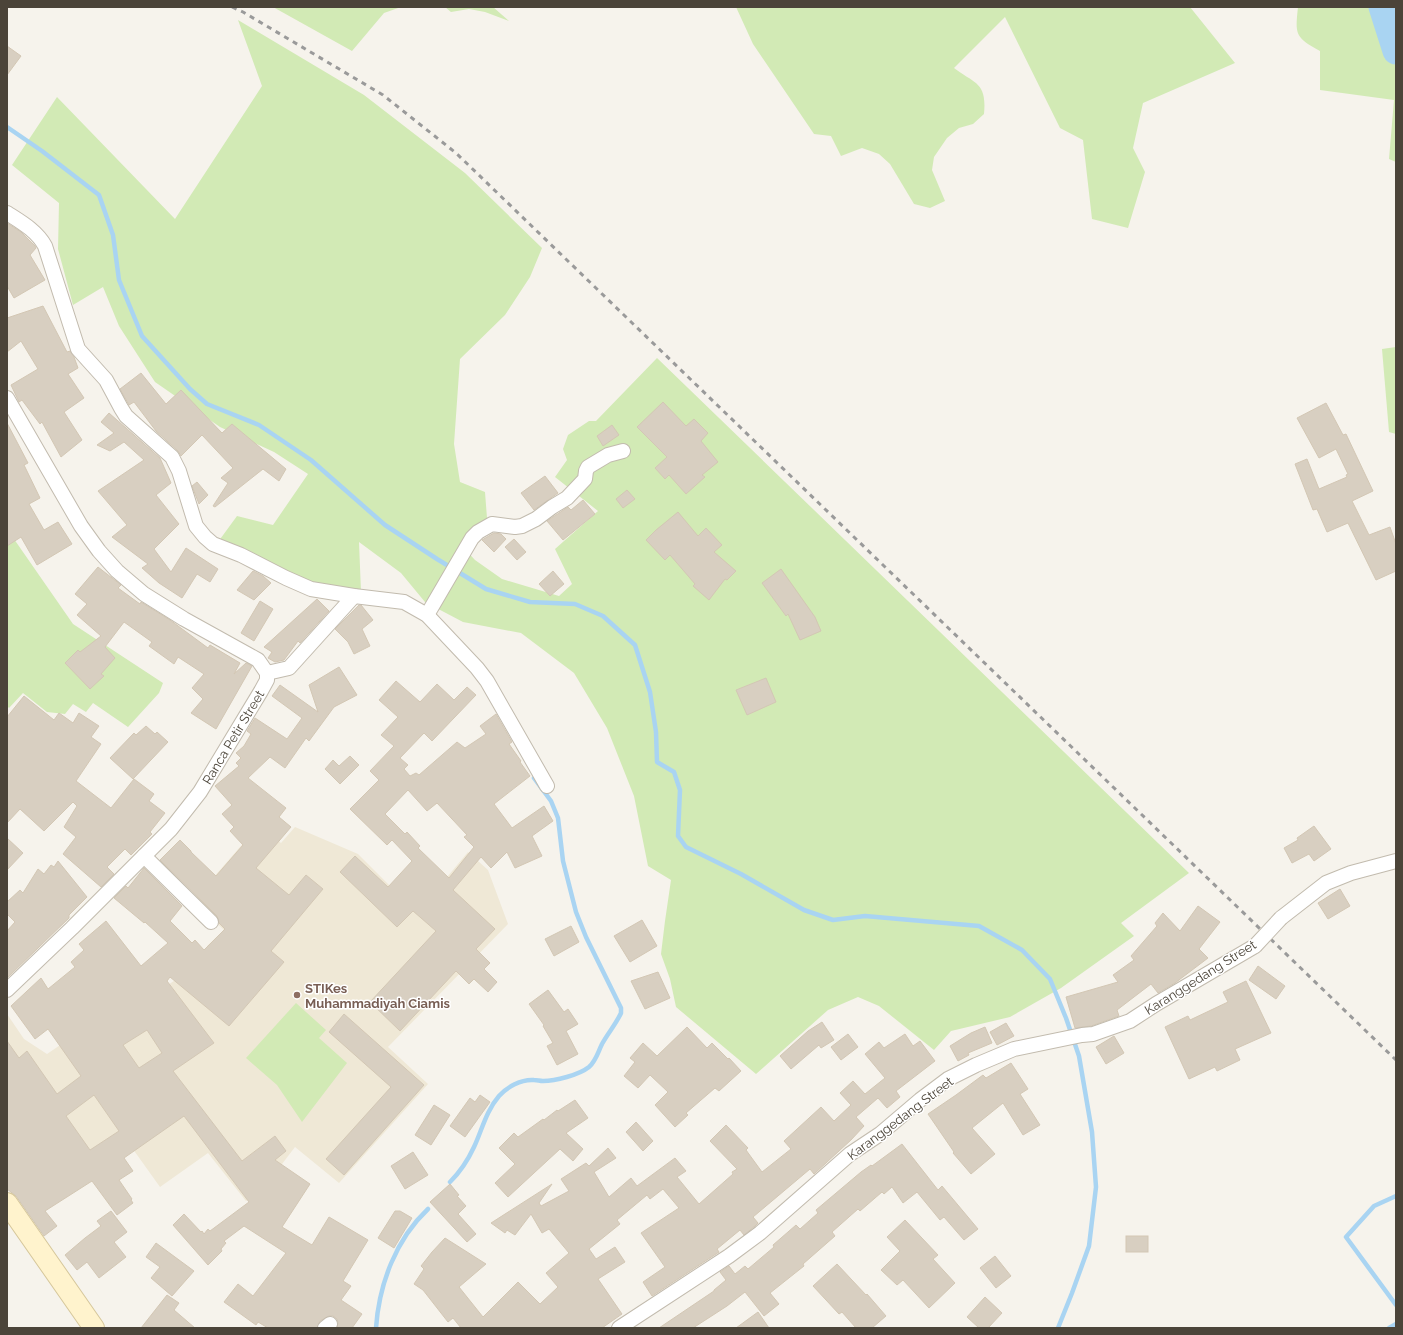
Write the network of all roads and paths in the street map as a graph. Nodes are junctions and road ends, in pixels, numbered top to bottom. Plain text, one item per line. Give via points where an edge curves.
1 (7, 213) edge
2 (7, 398) edge
3 (623, 451) dead end
4 (354, 596) junction
5 (427, 615) junction
6 (267, 673) junction
7 (547, 786) dead end
8 (144, 856) junction
9 (1396, 861) edge
10 (211, 922) dead end
11 (7, 990) edge
12 (7, 1203) edge
13 (94, 1328) edge
14 (619, 1328) edge

1 - 4 street via 42,239 78,349 106,380 126,416 172,457 200,532 213,544 311,589
2 - 6 street, Ranca Petir Street via 81,526 117,571 144,594 258,660
3 - 5 street via 608,455 588,467 585,479 567,498 536,519 515,527 492,524 478,532 446,580
4 - 5 street via 404,602
4 - 6 street via 289,668
5 - 7 street via 487,681
6 - 8 street, Ranca Petir Street via 267,680 261,691 200,792 171,829
8 - 10 street
8 - 11 street, Ranca Petir Street
9 - 14 street, Karanggedang Street, bridge via 1351,873 1326,883 1281,918 1254,946 1130,1020 1093,1034 1014,1049 948,1080 880,1134 850,1154 760,1233
12 - 13 main road

